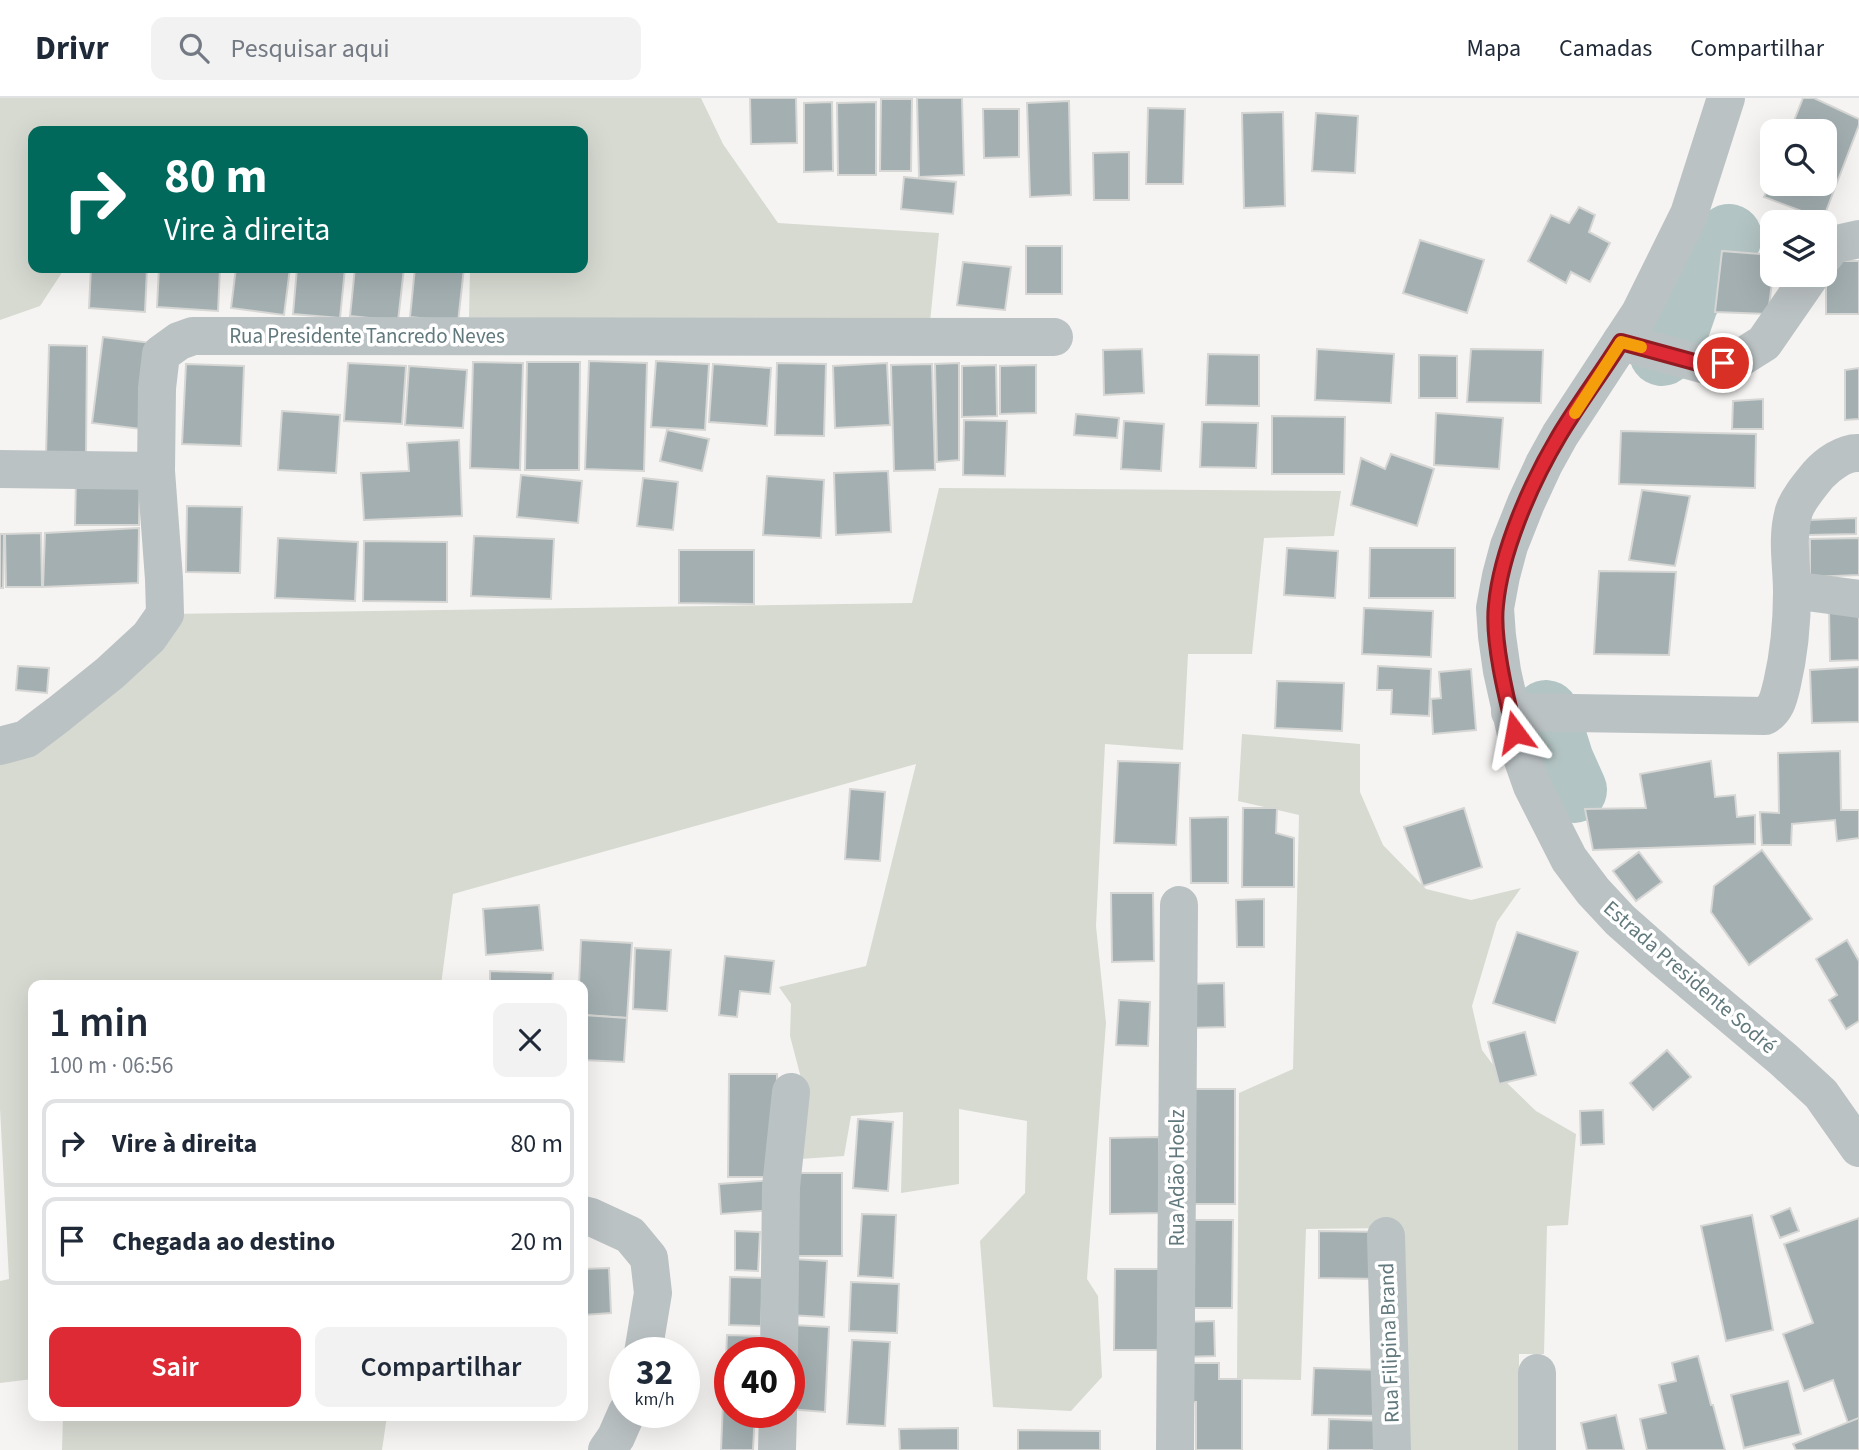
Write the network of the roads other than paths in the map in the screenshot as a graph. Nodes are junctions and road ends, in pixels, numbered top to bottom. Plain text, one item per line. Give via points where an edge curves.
1 (1726, 98) edge
2 (1859, 239) edge
3 (1837, 244) edge
4 (1803, 287) edge
5 (1055, 337) dead end
6 (1621, 342) junction
7 (1859, 453) edge
8 (0, 469) edge
9 (156, 471) junction
10 (1792, 590) junction
11 (1859, 599) edge
12 (1535, 712) junction
13 (0, 746) edge
14 (1179, 905) dead end
15 (791, 1092) dead end
16 (1859, 1148) edge
17 (588, 1216) edge
18 (1386, 1236) dead end
19 (646, 1337) edge
20 (779, 1337) edge
21 (1537, 1373) dead end
22 (620, 1428) edge
23 (778, 1428) edge
24 (607, 1450) edge
25 (777, 1450) edge
26 (1175, 1450) edge
27 (1392, 1450) edge
28 (1537, 1450) edge

1 - 6 street, Estrada Presidente Sodré via 1689,214
2 - 3 street
4 - 6 street via 1764,343 1737,360 1709,366
5 - 9 street, Rua Presidente Tancredo Neves via 193,336 161,354
6 - 12 street, Estrada Presidente Sodré via 1560,435 1531,493 1501,576 1495,608 1502,671
7 - 10 street via 1826,466 1794,510 1789,540
8 - 9 street
9 - 13 street, Rua Presidente Tancredo Neves via 165,614 149,637 60,714 26,739
10 - 11 street
10 - 12 street via 1787,664 1775,707 1765,716
12 - 16 street, Estrada Presidente Sodré via 1520,752 1569,859 1620,920 1821,1094
14 - 26 street, Rua Adão Hoelz
15 - 20 street via 781,1187
17 - 19 street via 630,1235 649,1258 653,1293
18 - 27 street, Rua Filipina Brand
21 - 28 street
22 - 24 street
23 - 25 street

